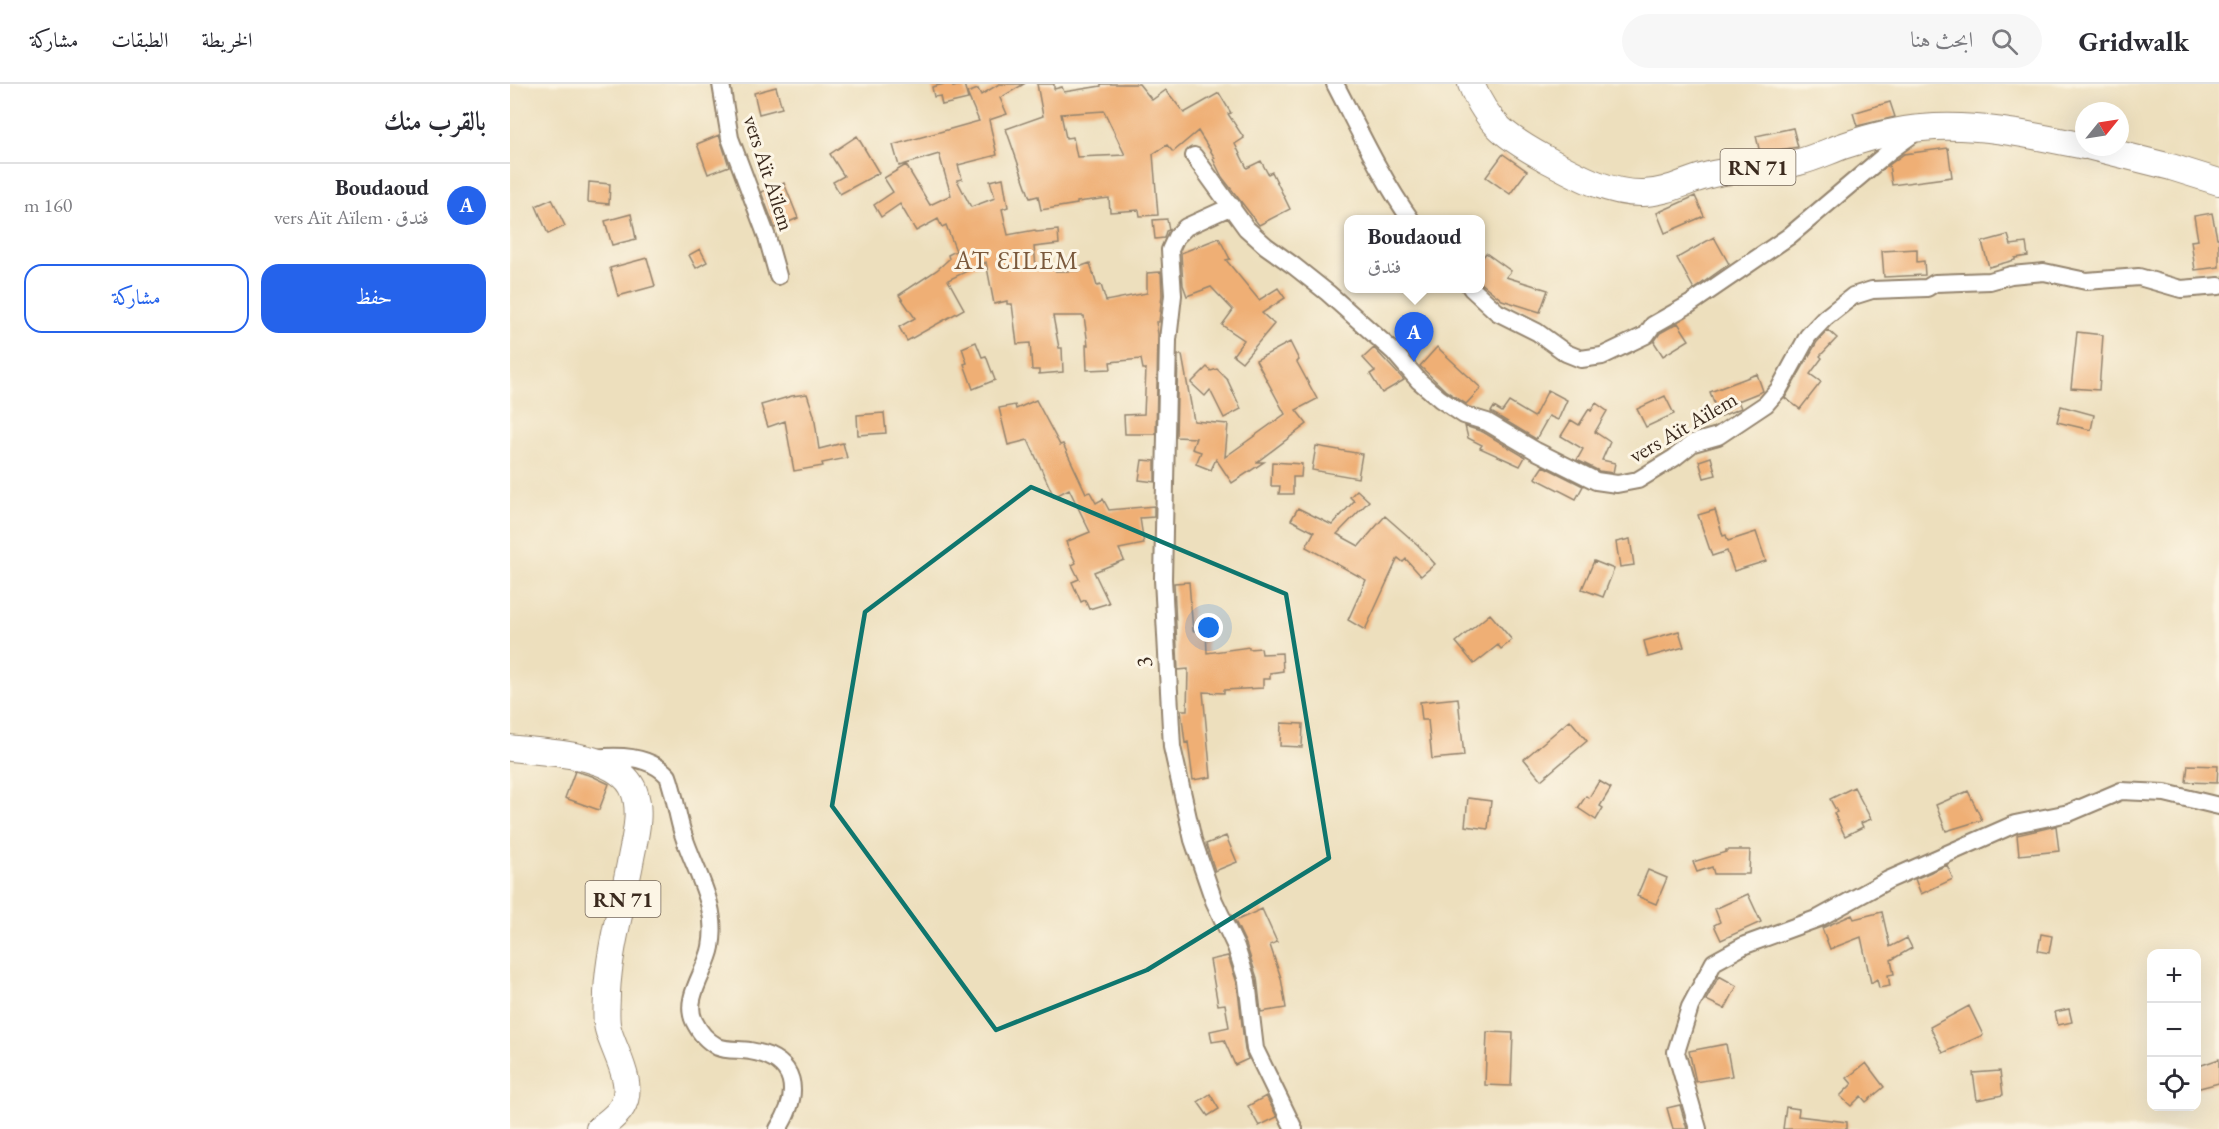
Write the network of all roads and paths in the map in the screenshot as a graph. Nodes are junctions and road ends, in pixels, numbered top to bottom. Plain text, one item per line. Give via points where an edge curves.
1 (721, 84) edge
2 (1335, 84) edge
3 (1471, 84) edge
4 (1922, 128) junction
5 (2075, 144) edge
6 (1194, 156) dead end
7 (2127, 156) edge
8 (2219, 182) edge
9 (1232, 206) junction
10 (1408, 215) edge
11 (778, 276) dead end
12 (2219, 286) edge
13 (1476, 293) edge
14 (510, 748) edge
15 (589, 759) junction
16 (2219, 806) edge
17 (599, 1129) edge
18 (778, 1129) edge
19 (1294, 1129) edge
20 (1698, 1129) edge

1 - 11 street, vers Aït Aïlem via 730,138
2 - 10 street
3 - 4 main road, RN 71 via 1493,122 1514,141 1588,181 1642,194 1712,174 1799,162 1886,134
4 - 5 main road, RN 71 via 2025,134
4 - 13 street via 1788,237 1653,325 1646,335 1602,356 1581,359 1566,353 1537,332 1497,312
6 - 9 street, vers Aït Aïlem
7 - 8 main road
9 - 12 street, vers Aït Aïlem via 1246,228 1328,293 1440,399 1596,481 1617,484 1638,480 1693,443 1718,436 1766,404 1779,389 1808,336 1853,296 1872,290 1928,288 1935,283 1990,281 2044,272 2086,281 2139,277 2181,289
9 - 19 street, 3 via 1186,227 1170,250 1173,295 1168,340 1163,579 1172,747 1193,840 1247,981 1255,1048
14 - 15 main road, RN 71
15 - 17 main road, RN 71 via 610,767 634,790 637,825 610,957 607,993 607,1027 626,1083 626,1094 622,1107
15 - 18 street via 624,757 652,763 668,776 686,843 712,910 711,948 692,999 693,1018 702,1036 721,1048 771,1057 783,1067 791,1081 793,1099
16 - 20 street via 2165,793 2121,791 2069,813 2015,824 1888,879 1819,918 1746,945 1714,962 1690,1007 1676,1052

